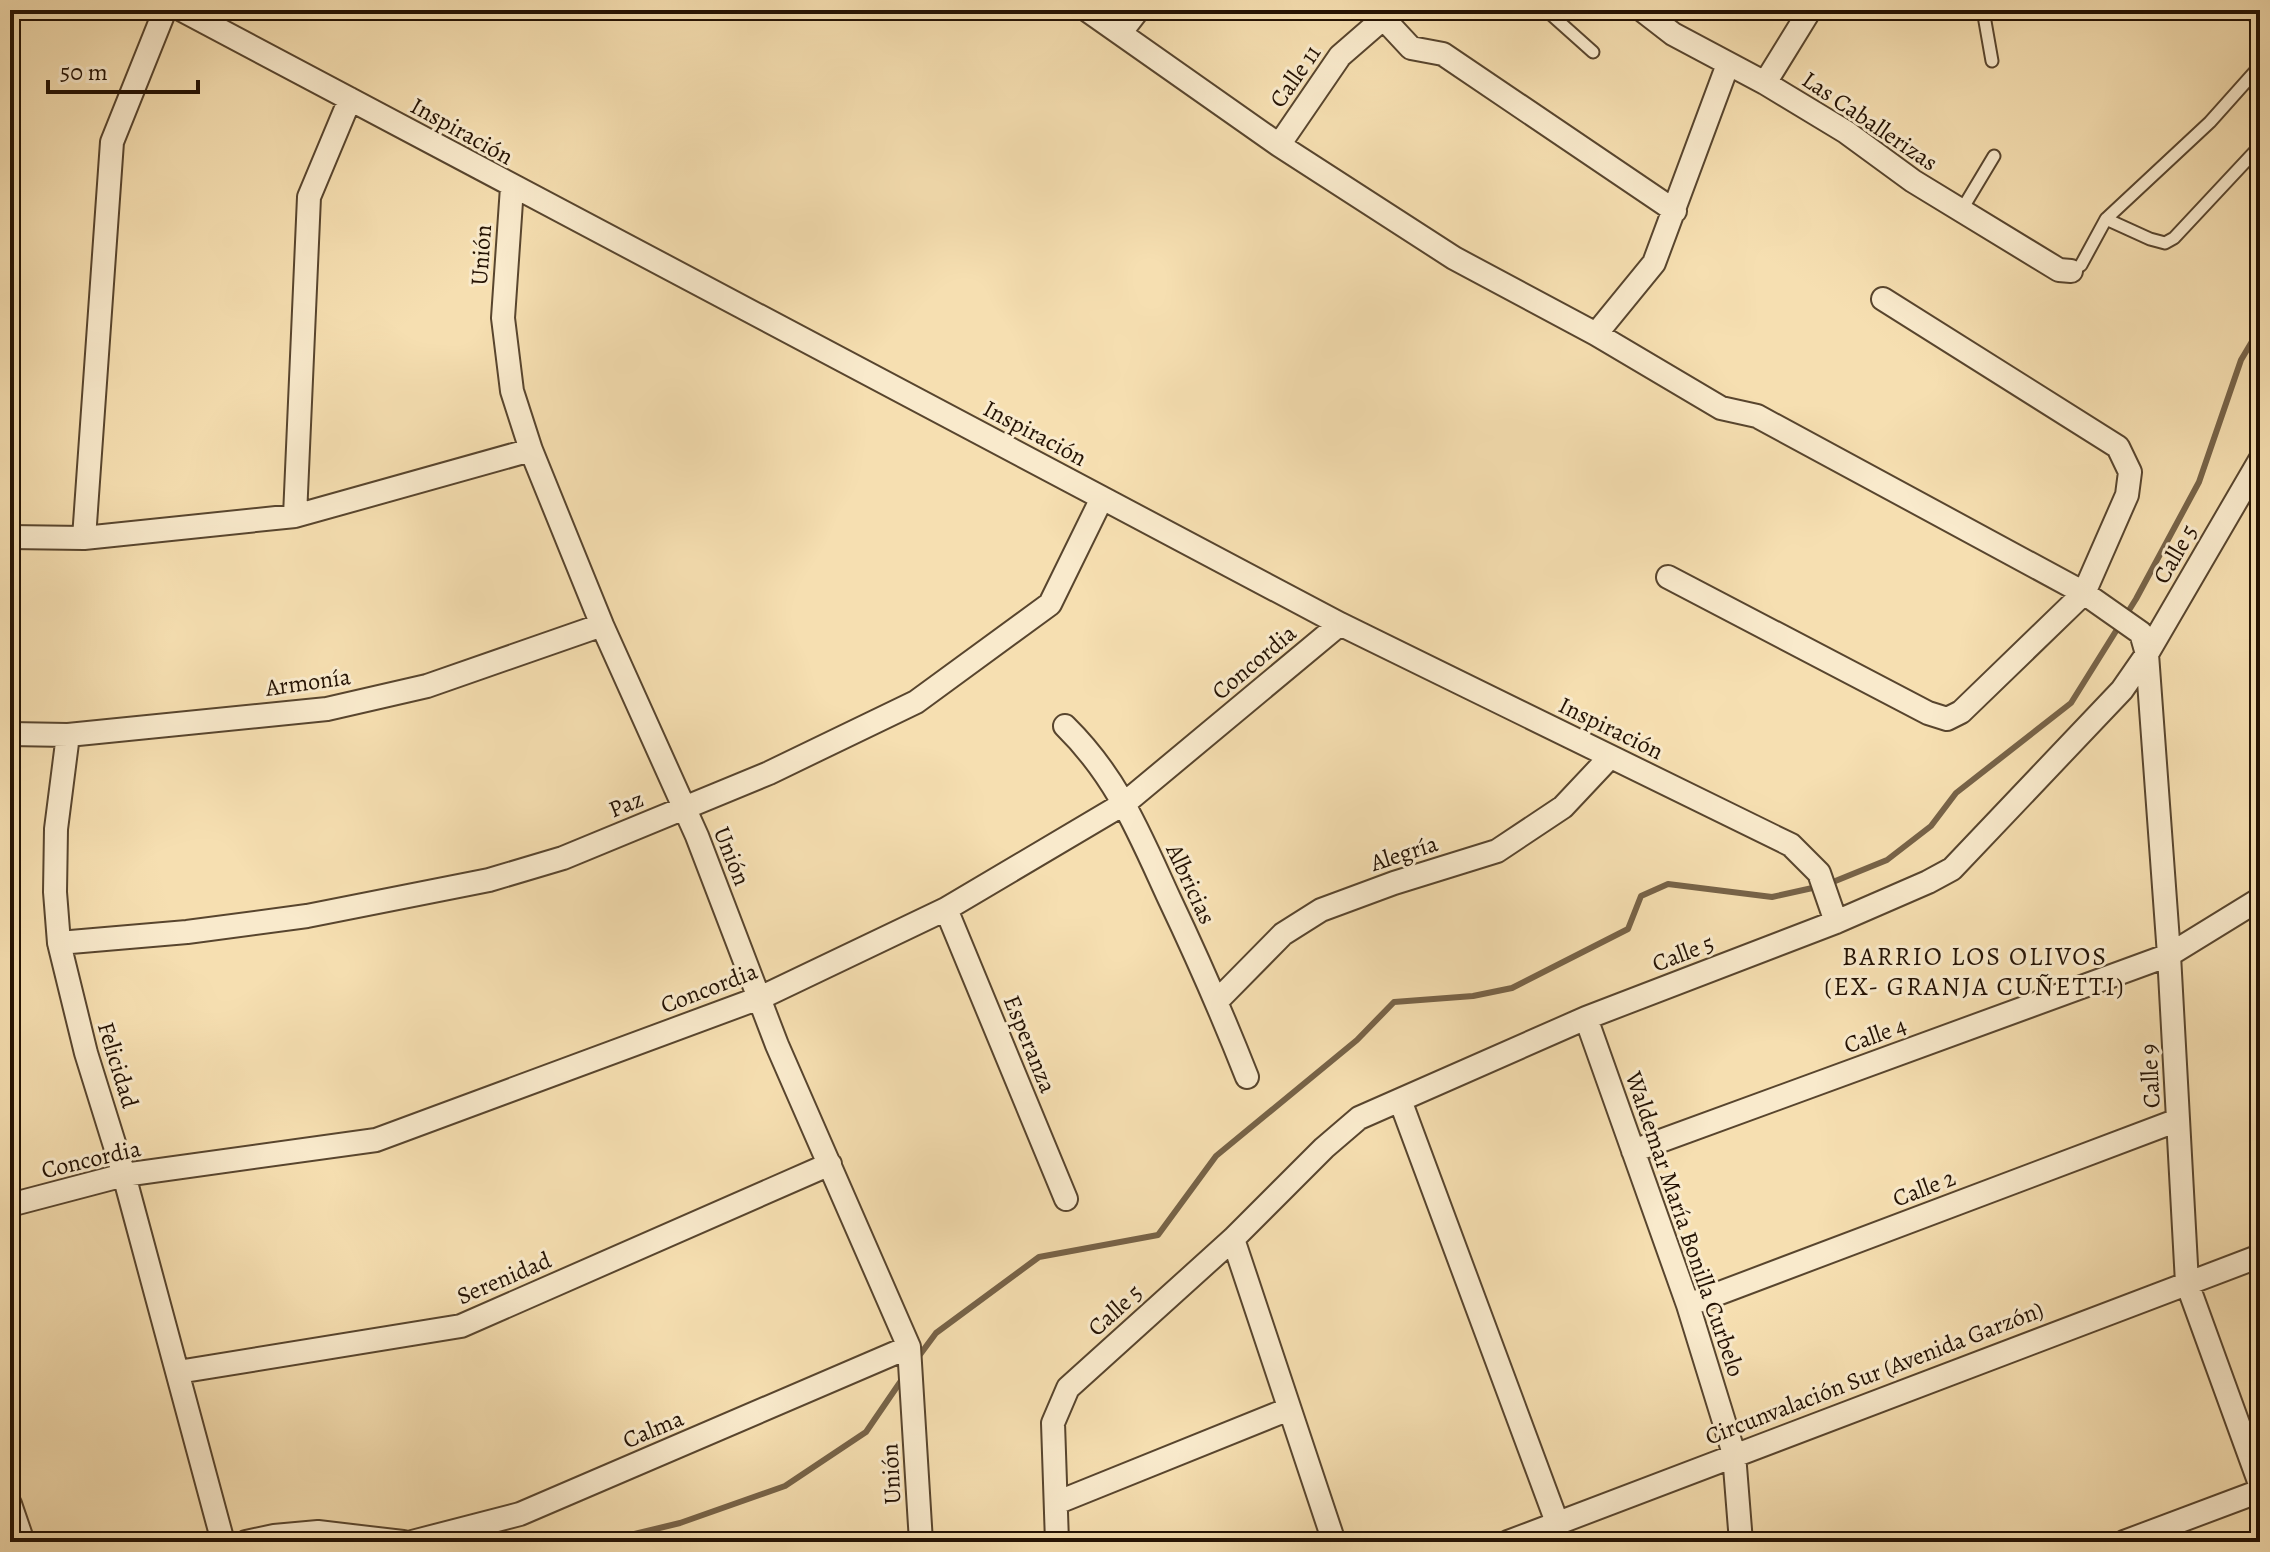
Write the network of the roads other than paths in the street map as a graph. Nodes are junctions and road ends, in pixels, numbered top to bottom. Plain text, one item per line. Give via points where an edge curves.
1 (165, 10) edge
2 (182, 10) edge
3 (1087, 10) edge
4 (1138, 10) edge
5 (1546, 10) edge
6 (1642, 10) edge
7 (1673, 10) edge
8 (1810, 10) edge
9 (1983, 10) edge
10 (2247, 10) edge
11 (1389, 14) edge
12 (2260, 21) edge
13 (1121, 32) junction
14 (1673, 34) junction
15 (1593, 52) dead end
16 (1992, 61) dead end
17 (1728, 64) junction
18 (2260, 66) edge
19 (1765, 83) junction
20 (350, 99) junction
21 (1279, 145) junction
22 (2260, 146) edge
23 (1994, 156) dead end
24 (512, 187) junction
25 (1675, 211) junction
26 (1961, 211) junction
27 (2106, 219) junction
28 (2071, 271) joint
29 (1883, 299) dead end
30 (1596, 334) junction
31 (531, 450) junction
32 (2260, 460) edge
33 (1102, 498) junction
34 (295, 516) junction
35 (10, 537) edge
36 (84, 538) junction
37 (1668, 577) dead end
38 (2084, 593) junction
39 (1340, 624) junction
40 (602, 625) junction
41 (2147, 654) junction
42 (1065, 726) dead end
43 (10, 734) edge
44 (68, 735) junction
45 (1610, 757) junction
46 (1125, 803) junction
47 (684, 808) junction
48 (2260, 899) edge
49 (946, 909) junction
50 (1836, 922) junction
51 (59, 943) junction
52 (2169, 955) junction
53 (759, 998) junction
54 (1217, 1001) junction
55 (1586, 1018) junction
56 (1247, 1077) dead end
57 (1400, 1100) junction
58 (2178, 1120) junction
59 (1633, 1151) junction
60 (830, 1164) junction
61 (124, 1175) junction
62 (1066, 1199) dead end
63 (10, 1205) edge
64 (1233, 1239) junction
65 (2260, 1256) edge
66 (2187, 1283) junction
67 (1688, 1305) junction
68 (909, 1347) junction
69 (178, 1372) junction
70 (1289, 1409) junction
71 (1734, 1454) junction
72 (2260, 1484) edge
73 (2260, 1491) edge
74 (1056, 1503) junction
75 (10, 1504) edge
76 (1558, 1525) junction
77 (23, 1542) edge
78 (223, 1542) edge
79 (246, 1542) edge
80 (403, 1542) edge
81 (412, 1542) edge
82 (921, 1542) edge
83 (1057, 1542) edge
84 (1334, 1542) edge
85 (1508, 1542) edge
86 (1741, 1542) edge
87 (2124, 1542) edge

1 - 36 street via 112,142
2 - 20 street, Inspiración
3 - 13 street
4 - 13 street
5 - 15 lane
6 - 14 street, Las Caballerizas
7 - 14 street
8 - 19 street
9 - 16 lane
10 - 12 lane
11 - 21 street, Calle 11 via 1340,56
11 - 25 street via 1411,48 1443,54
13 - 21 street
14 - 17 street, Las Caballerizas
17 - 19 street, Las Caballerizas
17 - 25 street
18 - 27 lane via 2210,122
19 - 26 street, Las Caballerizas
20 - 24 street, Inspiración
20 - 34 street via 309,197
21 - 30 street via 1454,258
22 - 27 lane via 2165,243
23 - 26 lane
24 - 31 street, Unión via 503,318 512,391
24 - 33 street, Inspiración
25 - 30 street via 1654,263
26 - 28 street, Las Caballerizas via 2059,270
27 - 28 lane via 2081,265
29 - 38 street via 2118,447 2130,472 2127,495
30 - 38 street via 1721,408 1757,416
31 - 34 street
31 - 40 street, Unión
32 - 41 street, Calle 5
33 - 39 street, Inspiración
33 - 47 street, Paz via 1050,604 916,702
34 - 36 street
35 - 36 street
37 - 38 street via 1947,719 1961,712
38 - 41 street via 2141,633
39 - 45 street, Inspiración
39 - 46 street, Concordia
40 - 44 street, Armonía via 427,686 327,709
40 - 47 street, Unión
41 - 50 street, Calle 5 via 2122,690 1952,869
41 - 52 street, Calle 9
42 - 46 street, Albricias via 1091,751
43 - 44 street, Armonía
44 - 51 street, Felicidad via 56,829
45 - 50 street, Inspiración via 1791,845 1819,873
45 - 54 street, Alegría via 1563,807 1497,851 1394,883 1308,918 1283,934
46 - 49 street, Concordia
46 - 54 street, Albricias
47 - 51 street, Paz via 563,858 489,880 307,916
47 - 53 street, Unión
48 - 52 street, Calle 4
49 - 53 street, Concordia
49 - 62 street, Esperanza
50 - 55 street, Calle 5
51 - 61 street, Felicidad
52 - 58 street, Calle 9
52 - 59 street, Calle 4
53 - 60 street, Unión
53 - 61 street, Concordia via 376,1140
54 - 56 street, Albricias
55 - 57 street, Calle 5
55 - 59 street, Waldemar María Bonilla Curbelo
57 - 64 street, Calle 5 via 1359,1118
57 - 76 street
58 - 66 street, Calle 9
58 - 67 street, Calle 2
59 - 67 street, Waldemar María Bonilla Curbelo
60 - 68 street, Unión
60 - 69 street, Serenidad via 461,1326
61 - 63 street, Concordia
61 - 69 street, Felicidad
64 - 70 street
64 - 74 street, Calle 5 via 1068,1388 1053,1423
65 - 66 street, Circunvalación Sur (Avenida Garzón)
66 - 71 street, Circunvalación Sur (Avenida Garzón)
66 - 72 street, Calle 9
67 - 71 street, Waldemar María Bonilla Curbelo
68 - 81 street, Calma via 520,1514
68 - 82 street, Unión
69 - 78 street, Felicidad
70 - 74 street
70 - 84 street
71 - 76 street, Circunvalación Sur (Avenida Garzón)
71 - 86 street, Waldemar María Bonilla Curbelo
73 - 87 street
74 - 83 street
75 - 77 street
76 - 85 street, Circunvalación Sur (Avenida Garzón)
79 - 80 street via 318,1532

